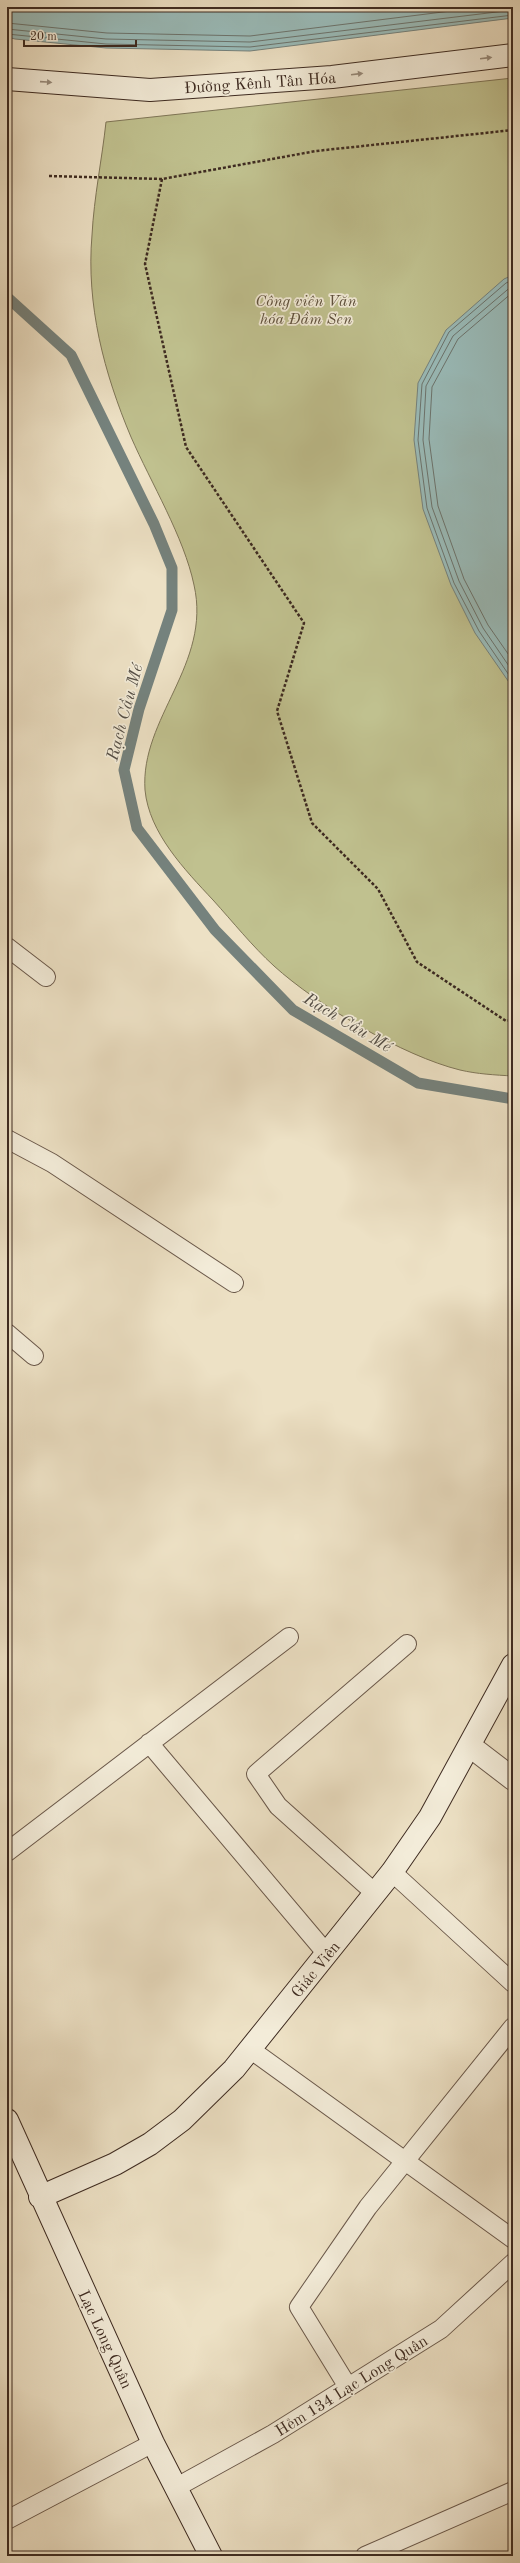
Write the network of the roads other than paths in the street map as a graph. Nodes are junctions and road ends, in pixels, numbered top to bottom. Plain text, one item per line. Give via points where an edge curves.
1 (513, 55) edge
2 (7, 80) edge
3 (7, 947) edge
4 (46, 978) dead end
5 (7, 1139) edge
6 (234, 1283) dead end
7 (7, 1333) edge
8 (34, 1356) dead end
9 (289, 1637) dead end
10 (407, 1644) dead end
11 (513, 1665) edge
12 (149, 1743) junction
13 (470, 1746) junction
14 (513, 1779) edge
15 (7, 1852) edge
16 (392, 1872) junction
17 (376, 1894) junction
18 (327, 1954) junction
19 (513, 1983) edge
20 (513, 2027) edge
21 (250, 2049) junction
22 (7, 2120) edge
23 (406, 2160) junction
24 (40, 2197) junction
25 (513, 2239) edge
26 (513, 2263) edge
27 (348, 2386) junction
28 (153, 2443) junction
29 (175, 2488) junction
30 (513, 2491) edge
31 (7, 2520) edge
32 (211, 2556) edge
33 (365, 2556) edge

2 -> 1 street, Đường Kênh Tân Hóa via 150,90 332,77
3 - 4 lane
5 - 6 lane via 52,1163
7 - 8 lane
9 - 12 lane
10 - 17 lane via 256,1774 278,1806
11 - 13 street, Giác Viên
12 - 15 lane
12 - 18 lane
13 - 14 street
13 - 16 street, Giác Viên via 430,1816
16 - 17 street, Giác Viên
16 - 19 lane
17 - 18 street, Giác Viên
18 - 21 street, Giác Viên
20 - 23 lane
21 - 23 lane
21 - 24 street, Giác Viên via 212,2093 150,2144 115,2164
22 - 24 street, Lạc Long Quân
23 - 25 lane
23 - 27 lane via 368,2207 299,2307
24 - 28 street, Lạc Long Quân
26 - 27 lane, Hẻm 134 Lạc Long Quân via 440,2329
27 - 29 lane, Hẻm 134 Lạc Long Quân via 273,2434
28 - 29 street, Lạc Long Quân
28 - 31 lane
29 - 32 street, Lạc Long Quân
30 - 33 lane

